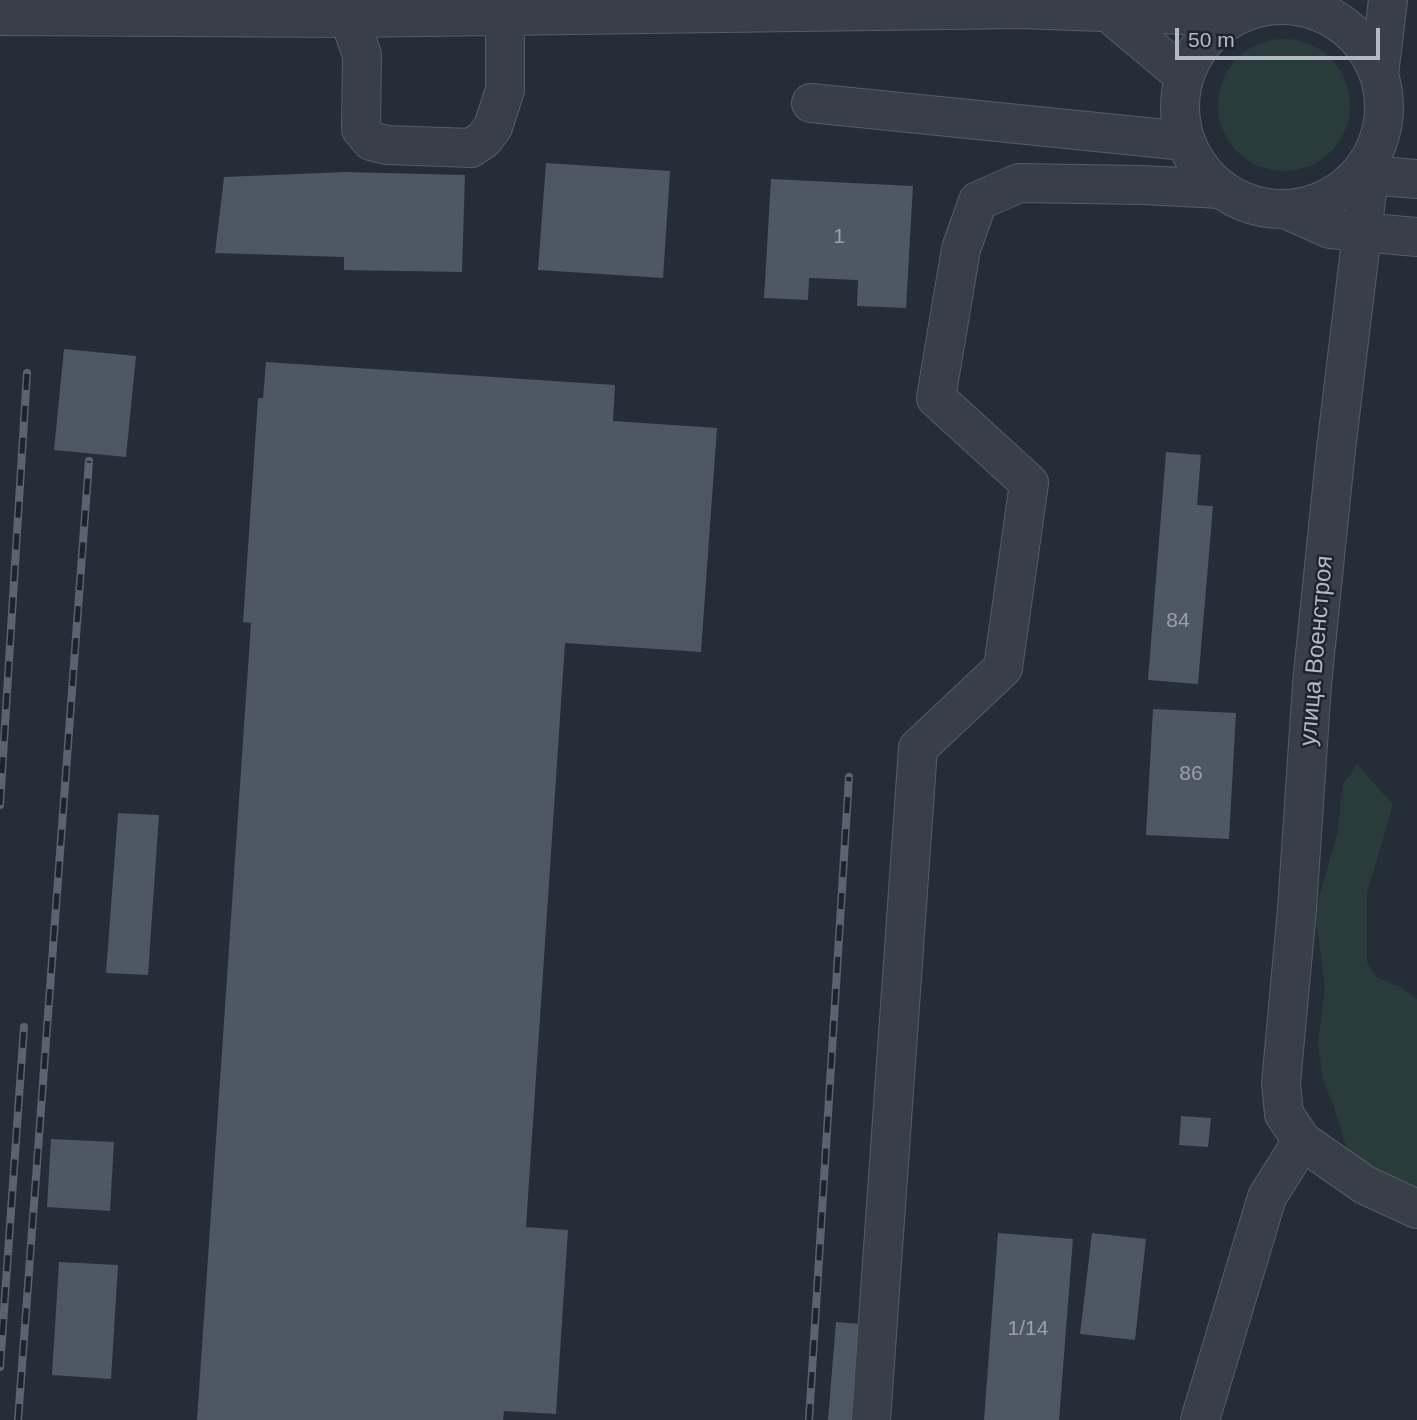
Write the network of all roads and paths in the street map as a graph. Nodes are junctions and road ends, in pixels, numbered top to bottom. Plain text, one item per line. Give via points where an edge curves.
1 (1388, 0) edge
2 (1331, 4) edge
3 (1022, 5) edge
4 (505, 7) edge
5 (592, 7) edge
6 (39, 8) edge
7 (349, 9) edge
8 (1110, 14) junction
9 (0, 16) edge
10 (1233, 17) junction
11 (1379, 74) junction
12 (1184, 76) junction
13 (811, 103) dead end
14 (1185, 141) junction
15 (1370, 166) junction
16 (1417, 179) edge
17 (1142, 184) junction
18 (1221, 189) junction
19 (1285, 209) junction
20 (1361, 233) junction
21 (1417, 237) edge
22 (1302, 1141) junction
23 (1417, 1209) edge
24 (871, 1420) edge
25 (1200, 1420) edge

1 - 11 street
2 - 10 street
2 - 11 street via 1366,47
3 - 5 street
3 - 8 street
4 - 5 street
4 - 7 street
4 - 7 street via 505,90 493,127 471,148 387,145 371,141 360,129 362,55
6 - 7 street
6 - 9 street
8 - 10 street
8 - 12 street
10 - 12 street via 1203,42
11 - 15 street via 1385,102 1382,131
12 - 14 street via 1180,109
13 - 14 street
14 - 17 street
14 - 18 street via 1199,167
15 - 16 street
15 - 19 street via 1320,203
15 - 20 street, улица Военстроя
17 - 18 street
17 - 24 street via 1020,183 978,201 961,249 936,398 1029,483 1003,668 918,748
18 - 19 street via 1251,205
19 - 20 street via 1329,229
20 - 21 street
20 - 22 street, улица Военстроя via 1312,684 1285,1021 1284,1114
22 - 23 street via 1364,1185
22 - 25 street via 1267,1197

